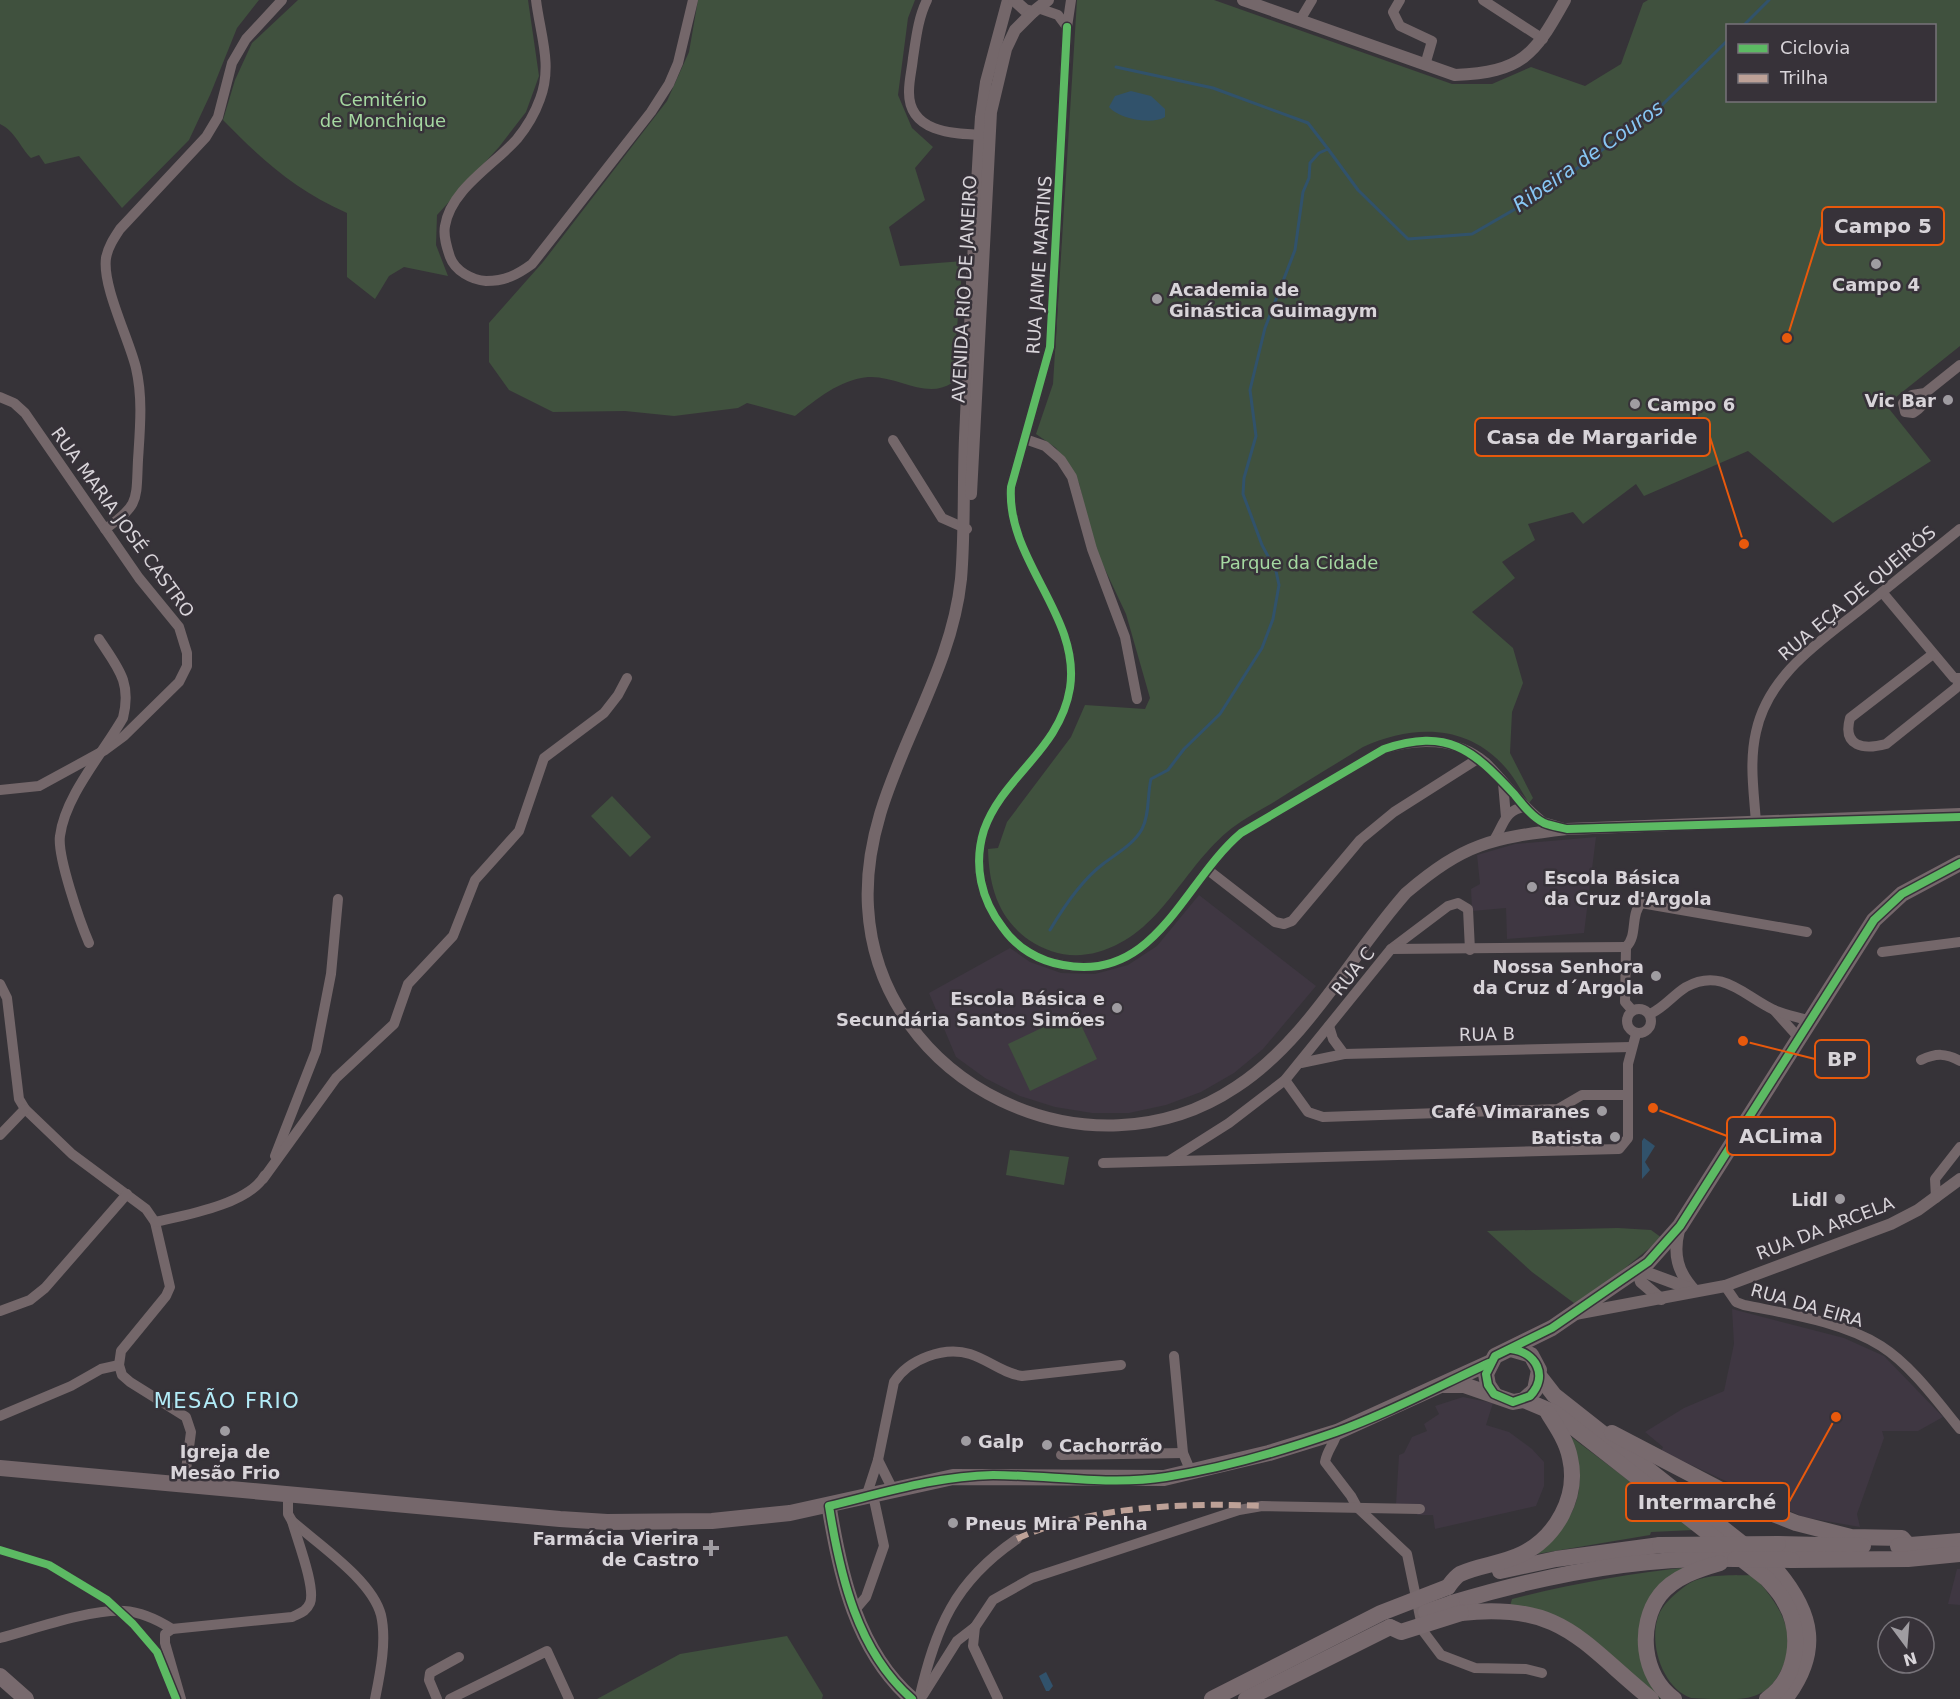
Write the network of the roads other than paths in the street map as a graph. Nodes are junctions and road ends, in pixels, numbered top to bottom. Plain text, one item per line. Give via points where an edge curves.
1 (282, 0) edge
2 (536, 0) edge
3 (693, 0) edge
4 (927, 0) edge
5 (1008, 0) edge
6 (1014, 0) edge
7 (1071, 0) edge
8 (1244, 0) edge
9 (1312, 0) edge
10 (1400, 0) edge
11 (1483, 0) edge
12 (1565, 0) edge
13 (1040, 7) edge
14 (1300, 20) junction
15 (1067, 27) junction
16 (1543, 39) junction
17 (1425, 65) junction
18 (985, 135) junction
19 (1960, 365) edge
20 (1925, 393) dead end
21 (0, 397) edge
22 (1025, 439) junction
23 (893, 440) dead end
24 (105, 529) junction
25 (964, 529) junction
26 (1960, 529) edge
27 (1882, 592) junction
28 (99, 639) dead end
29 (1933, 654) junction
30 (627, 678) dead end
31 (1960, 679) edge
32 (1137, 699) dead end
33 (105, 750) junction
34 (1479, 758) junction
35 (1503, 782) junction
36 (0, 790) edge
37 (1525, 807) junction
38 (1958, 815) edge
39 (1536, 816) junction
40 (1506, 817) junction
41 (1756, 823) junction
42 (1567, 829) junction
43 (1530, 834) junction
44 (1501, 835) junction
45 (1960, 863) edge
46 (1208, 870) junction
47 (338, 899) dead end
48 (1807, 932) dead end
49 (1960, 942) edge
50 (89, 943) dead end
51 (1626, 947) junction
52 (1391, 949) junction
53 (1470, 950) junction
54 (1882, 952) dead end
55 (0, 984) edge
56 (1632, 1010) junction
57 (1774, 1010) junction
58 (1650, 1014) junction
59 (1810, 1021) junction
60 (1329, 1026) junction
61 (1636, 1034) junction
62 (1799, 1038) junction
63 (1631, 1047) junction
64 (1344, 1054) junction
65 (1921, 1060) dead end
66 (1960, 1061) edge
67 (1301, 1063) junction
68 (1285, 1080) junction
69 (1628, 1095) junction
70 (25, 1109) junction
71 (0, 1135) edge
72 (1960, 1147) edge
73 (1169, 1161) junction
74 (1103, 1163) dead end
75 (263, 1179) junction
76 (1960, 1179) edge
77 (127, 1194) junction
78 (1936, 1198) junction
79 (155, 1222) junction
80 (1680, 1226) junction
81 (1637, 1269) junction
82 (1725, 1286) junction
83 (1695, 1291) junction
84 (1661, 1299) junction
85 (0, 1311) edge
86 (1573, 1314) junction
87 (1552, 1328) junction
88 (1511, 1349) junction
89 (1174, 1356) dead end
90 (1489, 1363) junction
91 (119, 1365) junction
92 (1121, 1365) dead end
93 (1538, 1370) junction
94 (1440, 1385) junction
95 (1494, 1394) junction
96 (1524, 1400) junction
97 (1545, 1410) junction
98 (0, 1416) edge
99 (1584, 1417) junction
100 (1960, 1430) edge
101 (1337, 1432) junction
102 (1183, 1452) junction
103 (1061, 1455) dead end
104 (1086, 1455) junction
105 (878, 1460) junction
106 (0, 1468) edge
107 (1191, 1472) junction
108 (1077, 1478) junction
109 (184, 1485) junction
110 (893, 1490) junction
111 (288, 1495) junction
112 (870, 1496) junction
113 (829, 1506) junction
114 (1356, 1507) junction
115 (1420, 1509) dead end
116 (292, 1521) junction
117 (1017, 1539) dead end
118 (1960, 1541) edge
119 (1909, 1546) junction
120 (1960, 1554) edge
121 (1698, 1563) junction
122 (1453, 1601) junction
123 (854, 1611) junction
124 (975, 1628) junction
125 (172, 1629) junction
126 (0, 1638) edge
127 (459, 1657) dead end
128 (1542, 1673) dead end
129 (0, 1676) edge
130 (26, 1699) edge
131 (181, 1699) edge
132 (375, 1699) edge
133 (437, 1699) edge
134 (450, 1699) edge
135 (569, 1699) edge
136 (912, 1699) edge
137 (920, 1699) edge
138 (998, 1699) edge
139 (1212, 1699) edge
140 (1246, 1699) edge
141 (1651, 1699) edge
142 (1674, 1699) edge
143 (1767, 1699) edge
144 (1785, 1699) edge

1 - 24 street via 246,39 232,63 218,117 206,137 111,242 106,259 108,279 136,367 140,426 136,496 128,513
2 - 3 street via 547,59 540,99 518,138 452,204 445,226 452,262 463,274 479,281 515,276 532,264 651,112 678,63
4 - 18 street via 918,26 909,93 913,111 934,130
5 - 18 street via 986,82
6 - 13 street via 1025,10
7 - 15 street, RUA JAIME MARTINS
8 - 14 street
9 - 14 street
10 - 17 street via 1393,12 1400,26 1432,41
11 - 16 street
12 - 16 street
13 - 15 street via 1058,15
13 - 18 street, AVENIDA RIO DE JANEIRO via 1015,30 1006,49
14 - 17 street
15 - 22 street, RUA JAIME MARTINS via 1050,347
16 - 17 street via 1524,58 1490,73 1455,75
18 - 25 street, AVENIDA RIO DE JANEIRO via 975,427
19 - 20 street
21 - 24 street, RUA MARIA JOSÉ CASTRO via 15,403 25,413
22 - 32 street via 1046,446 1072,477 1092,549 1125,636
22 - 46 street, RUA JAIME MARTINS via 1010,504 1016,533 1063,632 1070,658 1070,687 1058,729 996,808 985,829 979,872 984,895 993,916 1011,939 1033,955 1078,968 1101,966 1124,960 1143,948
23 - 25 street via 942,518
24 - 33 street, RUA MARIA JOSÉ CASTRO via 179,627 188,653 179,682
25 - 44 street, AVENIDA RIO DE JANEIRO via 961,578 951,629 936,677 881,803 872,838 868,912 874,949 891,994 915,1031 942,1063 1007,1106 1048,1119 1082,1124 1136,1124 1176,1116 1237,1087 1295,1034 1406,893 1452,858
26 - 27 street, RUA EÇA DE QUEIRÓS
27 - 29 street
27 - 41 street, RUA EÇA DE QUEIRÓS via 1800,658 1772,692 1756,729 1752,750
28 - 33 street via 127,687 123,718
29 - 31 street via 1954,678
29 - 31 street via 1850,718 1847,730 1851,740 1862,747 1886,744 1956,688
30 - 75 street via 604,713 544,758 519,831 475,880 453,936 408,984 394,1024 328,1088
33 - 36 street, RUA MARIA JOSÉ CASTRO via 39,786
33 - 50 street via 68,809 60,837 62,857
34 - 35 street, RUA JAIME MARTINS
34 - 46 street, RUA JAIME MARTINS via 1460,747 1422,741 1384,748 1241,833
34 - 46 street via 1377,825 1346,854 1292,921 1275,922
35 - 37 street, RUA JAIME MARTINS
35 - 40 street
37 - 39 street, RUA JAIME MARTINS
37 - 40 street via 1512,810
38 - 41 street, AVENIDA RIO DE JANEIRO
39 - 42 street, RUA JAIME MARTINS
39 - 43 street
40 - 44 street
41 - 42 street, AVENIDA RIO DE JANEIRO
42 - 43 street, AVENIDA RIO DE JANEIRO
43 - 44 street, AVENIDA RIO DE JANEIRO
45 - 59 main road via 1902,894 1874,920
47 - 75 street via 331,974 316,1051 277,1154
48 - 51 street via 1641,903 1631,942
49 - 54 street
51 - 53 street, RUA C
51 - 56 street via 1625,1002
52 - 53 street, RUA C
52 - 53 street via 1448,906 1458,903 1468,909
52 - 60 street, RUA C
55 - 70 street via 7,998 19,1099
56 - 58 street via 1642,1009
56 - 61 street via 1626,1018 1628,1028
57 - 58 street via 1730,982 1710,979 1686,987
57 - 59 street
57 - 62 street
58 - 61 street via 1651,1024 1645,1032
59 - 62 main road
60 - 64 street
60 - 67 street, RUA C
61 - 63 street
62 - 80 main road
63 - 64 street, RUA B
63 - 69 street
64 - 67 street, RUA B
65 - 66 street via 1945,1054
67 - 68 street, RUA C
68 - 69 street via 1308,1112 1323,1117 1558,1109 1582,1095
68 - 73 street, RUA C via 1229,1123
69 - 73 street via 1628,1138 1619,1149
70 - 71 street
70 - 77 street via 72,1154
72 - 78 street via 1935,1179
73 - 74 street
75 - 79 street via 246,1194 224,1203
76 - 78 street, RUA DA ARCELA
77 - 79 street
77 - 85 street via 45,1288 30,1300
78 - 82 street, RUA DA ARCELA via 1891,1224
79 - 91 street via 170,1287 121,1351
80 - 81 main road
80 - 83 street via 1675,1255 1678,1269
81 - 83 street
81 - 84 street via 1641,1282
81 - 86 main road
82 - 83 street, RUA DA ARCELA
82 - 100 street, RUA DA EIRA via 1736,1302 1830,1325 1882,1346
83 - 84 street, RUA DA ARCELA
84 - 86 street, RUA DA ARCELA
86 - 87 main road
87 - 88 main road
87 - 93 main road
88 - 90 main road
88 - 93 main road via 1522,1350
89 - 102 street
90 - 94 main road
90 - 95 main road via 1486,1374
91 - 98 street via 101,1369
91 - 109 street via 130,1382 186,1417 191,1432
92 - 105 street via 1022,1376 1008,1374 970,1354 946,1351 922,1359 902,1370 894,1382
93 - 96 main road via 1535,1390
93 - 99 highway via 1554,1395
94 - 95 main road via 1464,1385
94 - 101 main road
95 - 96 main road via 1513,1402
96 - 97 highway
97 - 122 highway via 1565,1441 1571,1459 1570,1498 1539,1544 1459,1575
97 - 143 highway via 1555,1413 1767,1579 1784,1601 1796,1641 1793,1660 1786,1678
99 - 119 highway via 1750,1504 1796,1523 1851,1537 1902,1538
99 - 144 highway via 1618,1448 1778,1571 1797,1594 1806,1614 1809,1638 1805,1662
101 - 107 main road
101 - 114 street via 1325,1462
102 - 104 street
102 - 107 street
103 - 104 street
104 - 108 street via 1080,1462
105 - 110 street
105 - 112 street
106 - 109 main road
107 - 108 main road via 1164,1478
108 - 110 main road via 953,1477
109 - 111 main road
110 - 112 main road
111 - 113 main road via 607,1522 712,1521
111 - 116 street
112 - 113 main road
112 - 123 street via 884,1546 866,1597
113 - 123 main road via 841,1575
114 - 115 street
114 - 124 street via 1262,1506 1221,1514 1032,1578 993,1600
114 - 128 street via 1407,1554 1423,1631 1441,1655 1475,1668
116 - 125 street via 311,1589 311,1602 305,1611 292,1617
116 - 132 street via 365,1585 375,1600 381,1616 382,1641
117 - 137 street via 986,1563 947,1611 932,1648
118 - 119 highway
119 - 122 highway, bridge via 1660,1545 1500,1571
120 - 121 highway, bridge via 1908,1559 1736,1558
121 - 122 highway via 1651,1560 1556,1575
121 - 142 highway via 1660,1596 1649,1617 1647,1659 1655,1679
122 - 139 highway, bridge via 1381,1613
122 - 140 highway, bridge via 1401,1632 1389,1627
122 - 141 highway via 1553,1621 1579,1635
123 - 136 main road via 886,1671
124 - 137 street via 957,1641
124 - 138 street via 974,1646
125 - 126 street via 158,1620 119,1611
125 - 131 street via 165,1634 165,1643
127 - 133 street via 430,1673
129 - 130 highway
134 - 135 street via 547,1651

